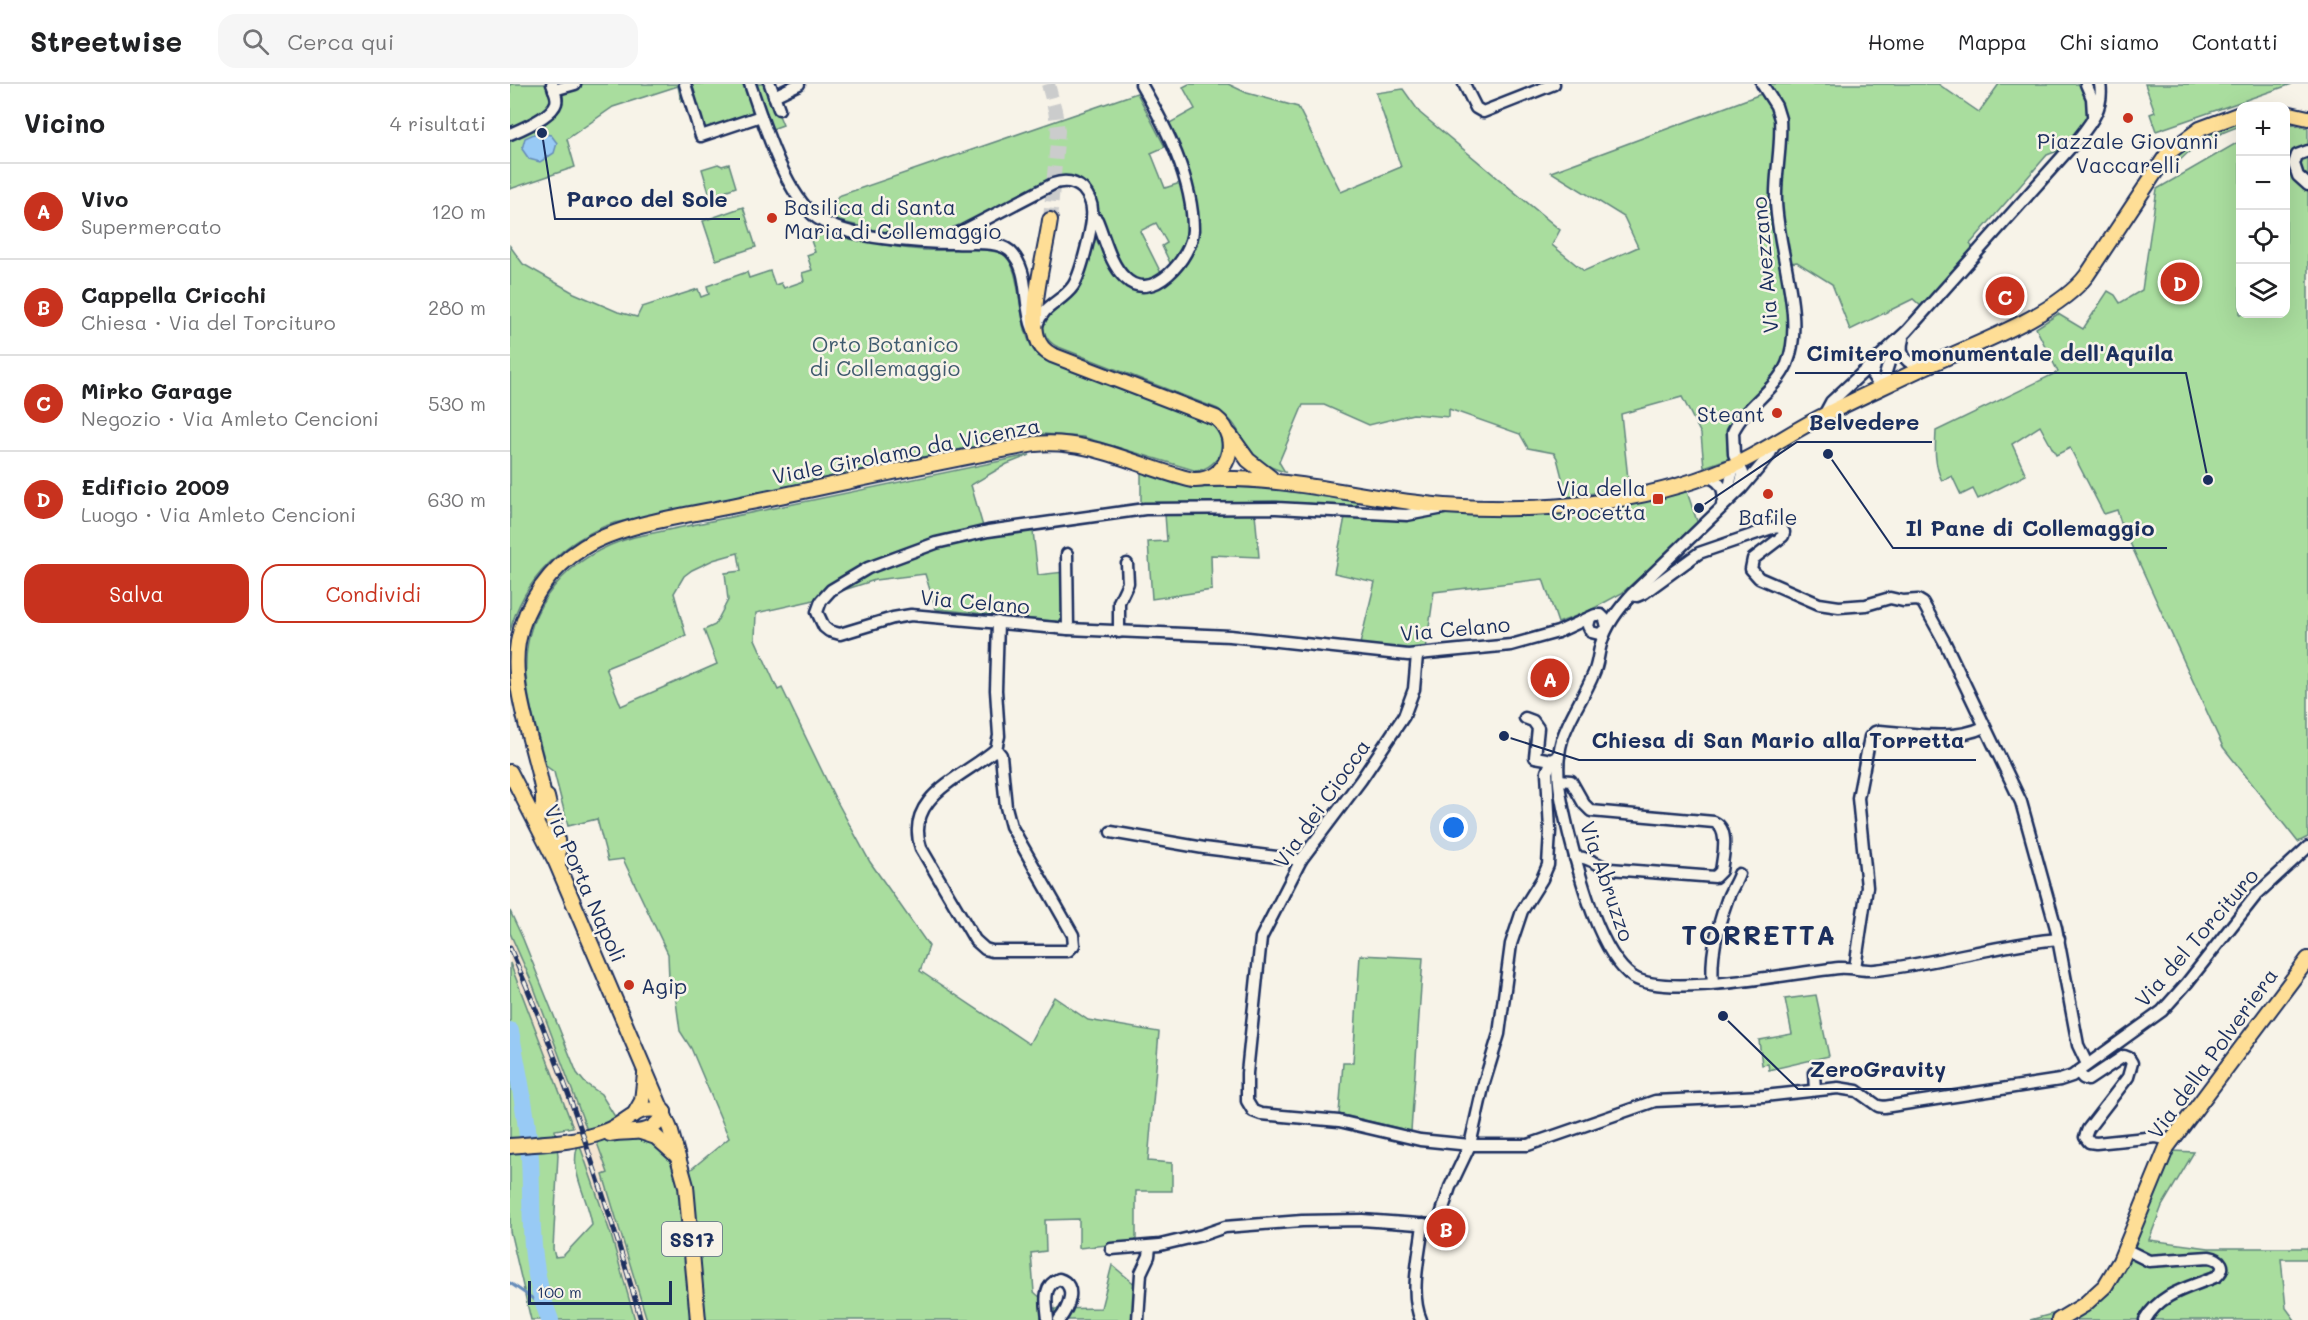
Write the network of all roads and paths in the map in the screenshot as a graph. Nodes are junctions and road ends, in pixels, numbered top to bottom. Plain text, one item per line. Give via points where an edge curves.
1 (575, 84) edge
2 (685, 84) edge
3 (750, 84) edge
4 (770, 84) edge
5 (799, 84) edge
6 (1141, 84) edge
7 (1464, 84) edge
8 (1554, 84) edge
9 (1761, 84) edge
10 (2100, 84) edge
11 (2088, 86) edge
12 (553, 87) edge
13 (784, 88) edge
14 (774, 96) junction
15 (779, 109) dead end
16 (2290, 114) edge
17 (761, 116) junction
18 (2236, 116) edge
19 (2308, 118) edge
20 (2092, 121) junction
21 (510, 134) edge
22 (2308, 151) edge
23 (2308, 185) edge
24 (1092, 218) junction
25 (987, 219) junction
26 (1050, 220) tunnel mouth
27 (931, 243) junction
28 (982, 244) junction
29 (1036, 332) junction
30 (1906, 333) junction
31 (1878, 357) junction
32 (1923, 367) junction
33 (1881, 388) junction
34 (1824, 415) junction
35 (1227, 429) junction
36 (1776, 442) junction
37 (1737, 464) junction
38 (1233, 469) junction
39 (1208, 477) junction
40 (1705, 477) junction
41 (1276, 480) junction
42 (1356, 493) junction
43 (1735, 495) junction
44 (1391, 498) junction
45 (1451, 506) junction
46 (1718, 510) junction
47 (1352, 513) junction
48 (1367, 513) junction
49 (1386, 515) junction
50 (1067, 554) dead end
51 (1127, 564) dead end
52 (1632, 594) junction
53 (1594, 616) junction
54 (998, 622) junction
55 (1068, 629) junction
56 (1606, 629) junction
57 (1119, 632) junction
58 (1558, 632) junction
59 (1591, 632) junction
60 (1417, 655) junction
61 (1598, 659) junction
62 (1525, 718) dead end
63 (1984, 727) junction
64 (996, 749) junction
65 (1555, 758) junction
66 (510, 772) edge
67 (1559, 780) junction
68 (527, 804) junction
69 (547, 807) junction
70 (537, 821) junction
71 (1111, 832) dead end
72 (2308, 847) edge
73 (1575, 858) junction
74 (1301, 860) junction
75 (559, 869) junction
76 (1739, 874) dead end
77 (2059, 939) junction
78 (2308, 958) edge
79 (1855, 968) junction
80 (1713, 983) junction
81 (2087, 1064) junction
82 (645, 1070) junction
83 (2078, 1072) junction
84 (1814, 1073) dead end
85 (1815, 1090) junction
86 (664, 1112) junction
87 (634, 1115) junction
88 (638, 1131) junction
89 (2171, 1140) junction
90 (551, 1142) junction
91 (510, 1146) edge
92 (1470, 1146) junction
93 (680, 1160) junction
94 (1424, 1224) junction
95 (1150, 1247) junction
96 (1111, 1249) dead end
97 (2125, 1250) junction
98 (698, 1320) edge
99 (1048, 1320) edge
100 (1059, 1320) edge
101 (1137, 1320) edge
102 (1420, 1320) edge
103 (2059, 1320) edge
104 (2145, 1320) edge

1 - 12 street
2 - 17 street via 701,136
3 - 17 street
4 - 14 street
5 - 13 street
6 - 24 street via 1165,129 1183,176 1192,216 1190,244 1166,275 1148,286 1138,286 1120,272 1098,222
7 - 8 street via 1476,108 1483,112
9 - 37 street, Via Avezzano via 1780,119 1776,203 1792,316 1791,348 1781,375 1735,428 1732,440
10 - 11 street via 2097,90
10 - 20 street via 2101,102
11 - 20 street
12 - 21 street via 557,102 549,111
13 - 14 street
14 - 15 street
16 - 19 main road
17 - 27 street via 792,190 820,219 869,235
18 - 32 main road via 2200,129 2168,153 2095,264 2072,291 2034,316
20 - 30 street
22 - 23 street via 2297,155 2294,164 2298,176
24 - 25 street via 1092,206 1085,192 1074,183 1064,182 1049,185
24 - 29 street via 1077,280 1044,311
25 - 27 street
25 - 28 street via 975,233
26 - 29 main road
27 - 28 street
28 - 29 street via 1004,247 1017,261 1023,274 1030,323
29 - 35 main road via 1049,354 1205,412
30 - 31 street
30 - 32 street via 1901,347 1904,358
30 - 33 street via 1890,359
31 - 33 street via 1872,375
31 - 34 street via 1831,402
32 - 33 main road
33 - 34 main road
34 - 36 main road
35 - 38 main road
35 - 41 main road via 1248,460
36 - 37 main road
36 - 43 street, Via Celano
37 - 40 main road
37 - 43 street via 1743,479
37 - 46 street, Via Celano via 1731,473 1730,492
38 - 39 main road
38 - 39 main road via 1223,466
38 - 41 main road
39 - 69 main road, Viale Girolamo da Vicenza via 1188,479 1086,447 1044,443 608,535 578,551 553,573 531,605 518,641 518,685
40 - 45 main road via 1594,502
40 - 46 street via 1714,479 1721,487 1724,497
41 - 42 main road
42 - 44 main road
42 - 47 street via 1362,506
43 - 46 street, Via Celano
44 - 45 main road
44 - 48 street
44 - 49 street via 1397,508
45 - 49 street, Via Celano via 1419,514
46 - 52 street, Via Celano
47 - 48 street, Via Celano
47 - 54 street, Via Celano via 1276,508 1145,509 975,534 936,543 868,568 831,590 817,612 824,627 840,634 911,615
48 - 49 street, Via Celano
50 - 55 street
51 - 57 street via 1128,583 1119,602
52 - 53 street, Via Celano
52 - 56 street, Via Celano
52 - 63 street via 1641,594 1712,547 1780,527 1783,536 1753,559 1755,574 1819,604 1866,605 1887,598 1922,602
53 - 56 street via 1605,619
53 - 58 street, Via Celano
53 - 59 street via 1588,623
54 - 55 street, Via Celano
54 - 64 street
55 - 57 street, Via Celano
56 - 59 street via 1599,634
56 - 61 street
57 - 60 street, Via Celano via 1212,634
58 - 59 street, Via Celano
58 - 60 street, Via Celano via 1511,645
59 - 61 street
60 - 74 street, Via dei Ciocca via 1414,689 1404,716
61 - 65 street
62 - 65 street via 1535,723 1542,734 1535,758
63 - 77 street via 2023,808
63 - 79 street via 1951,735 1879,731 1870,737 1858,798 1867,887
64 - 64 street via 1001,755 1008,819 1073,935 1074,945 1068,951 992,951 982,947 921,848 919,821 929,799
65 - 67 street, Via Abruzzo
65 - 92 street via 1547,772 1548,865 1522,911 1511,944 1499,1034
66 - 68 main road, Via Porta Napoli / SS17
67 - 73 street, Via Abruzzo
67 - 73 street via 1571,781 1591,811 1713,822 1723,833 1722,869 1715,877 1610,869 1586,858
68 - 69 main road
68 - 70 main road, Via Porta Napoli / SS17
69 - 70 main road via 550,818
69 - 75 main road, Viale Girolamo da Vicenza via 558,845
70 - 75 main road, Via Porta Napoli / SS17
71 - 74 street
72 - 81 street, Via del Torcituro via 2257,894 2168,1005
73 - 80 street, Via Abruzzo via 1605,942 1627,971 1654,985
74 - 92 street, Via dei Ciocca via 1261,938 1248,1060 1249,1106 1261,1114 1339,1121 1420,1140
75 - 82 main road, Via Porta Napoli / SS17
76 - 80 street via 1719,928
77 - 79 street, Via Abruzzo via 1876,970
77 - 81 street via 2078,1045
78 - 89 main road, Via della Polveriera
79 - 80 street, Via Abruzzo
81 - 83 street, Via del Torcituro
82 - 86 main road, Via Porta Napoli / SS17
82 - 87 main road via 644,1095
83 - 85 street, Via del Torcituro via 2060,1080 1884,1107 1857,1091
83 - 89 street via 2088,1080 2124,1056 2132,1065 2130,1075 2088,1129 2085,1137 2092,1143
84 - 85 street
85 - 92 street, Via del Torcituro via 1651,1102 1528,1145
86 - 87 main road via 647,1108
86 - 88 main road via 654,1128
86 - 93 main road, SS17
87 - 90 main road via 600,1133
88 - 90 main road
88 - 93 main road via 662,1140
89 - 97 main road, Via della Polveriera
90 - 91 main road
92 - 94 street via 1440,1218 1435,1224
93 - 98 main road, SS17 via 690,1218
94 - 95 street via 1350,1220 1226,1227
94 - 102 street via 1416,1290
95 - 96 street
95 - 101 street via 1142,1273
97 - 103 main road, Via della Polveriera via 2099,1293
97 - 104 street via 2149,1261 2209,1257 2222,1265 2217,1276 2167,1296
99 - 100 street via 1047,1291 1059,1279 1065,1281 1070,1296

